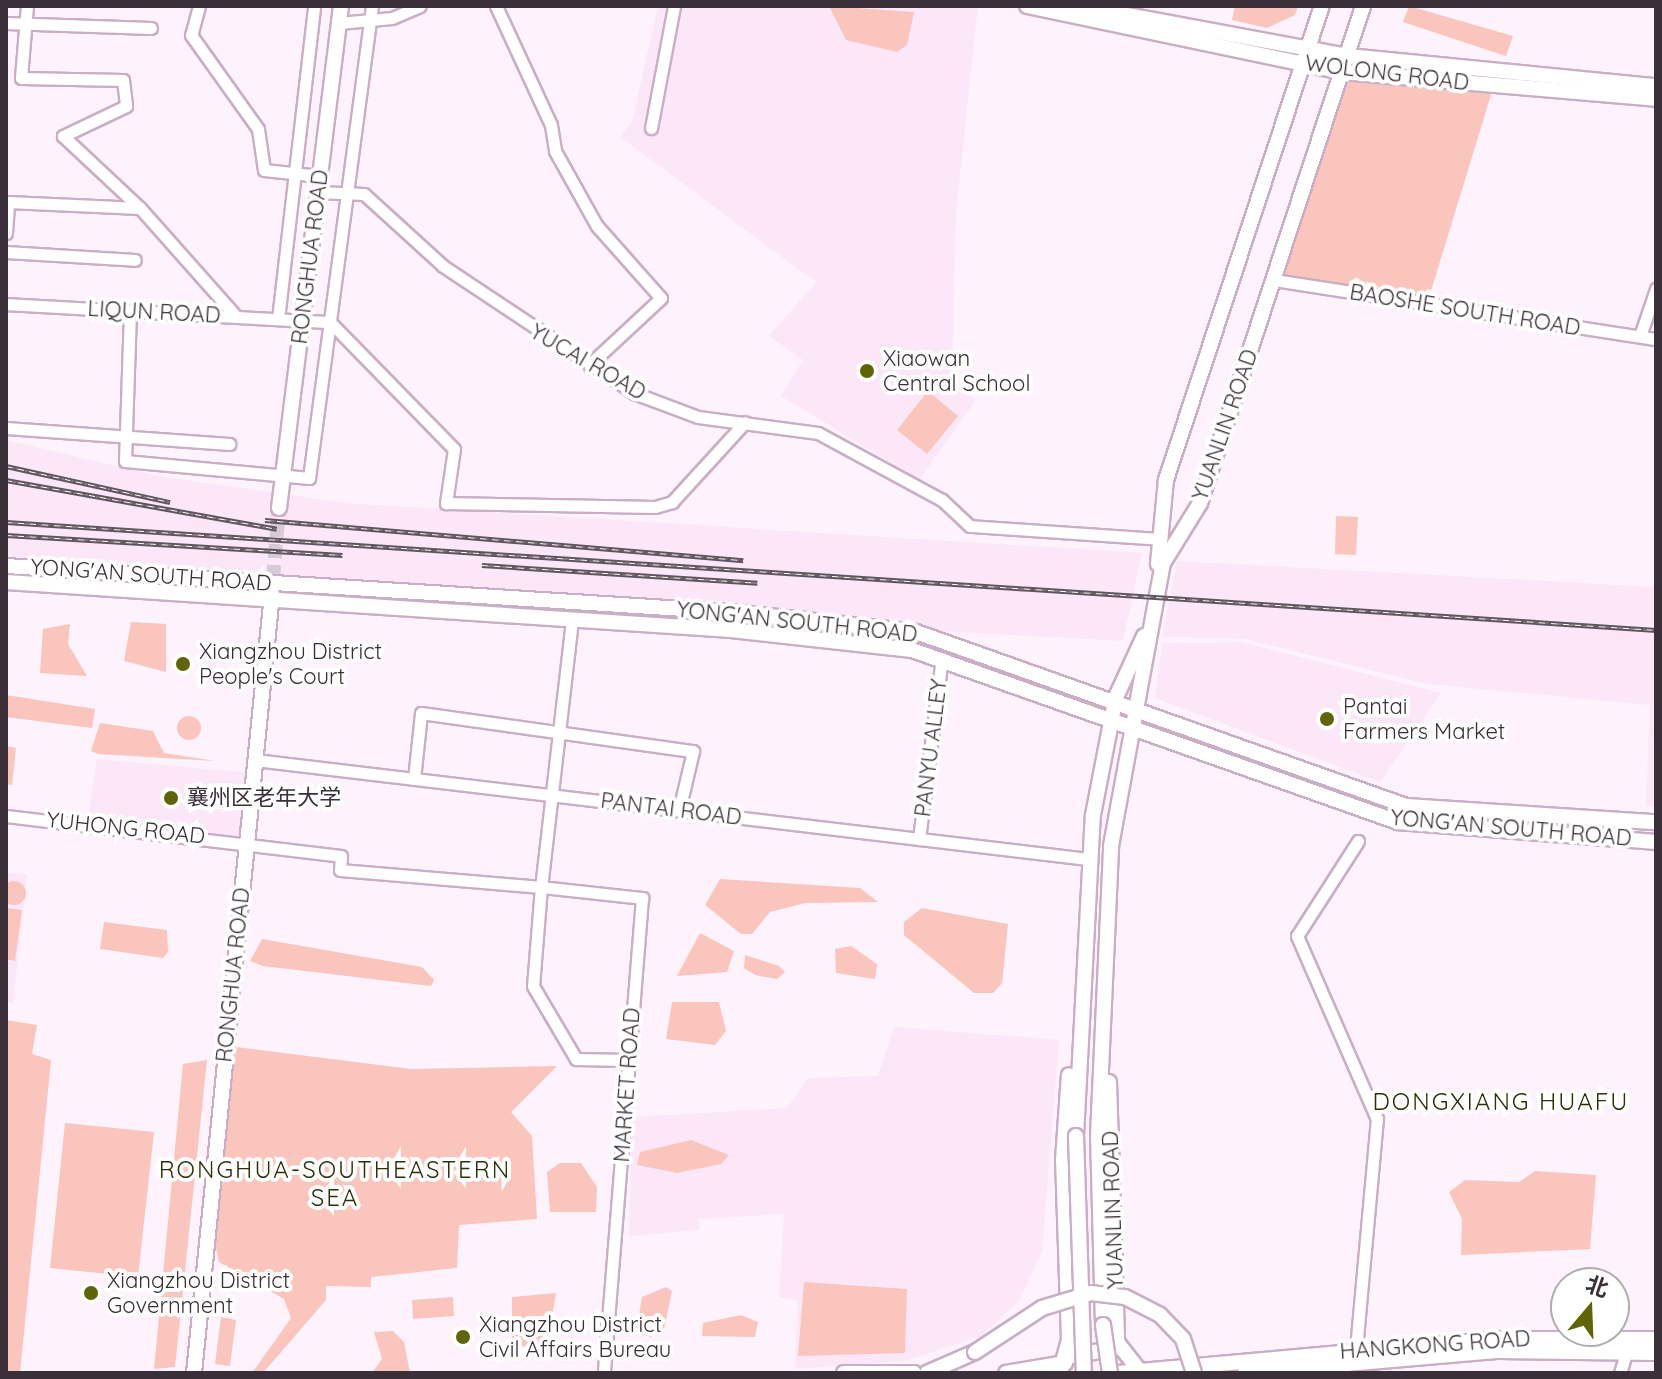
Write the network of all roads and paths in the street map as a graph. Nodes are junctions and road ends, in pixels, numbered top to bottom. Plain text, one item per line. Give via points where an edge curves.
1 (27, 6) edge
2 (199, 6) edge
3 (314, 6) edge
4 (341, 6) edge
5 (372, 6) edge
6 (420, 6) edge
7 (496, 6) edge
8 (674, 6) edge
9 (1027, 6) edge
10 (1078, 6) edge
11 (1322, 6) edge
12 (1363, 6) edge
13 (370, 20) junction
14 (6, 23) edge
15 (339, 23) junction
16 (26, 24) junction
17 (151, 28) dead end
18 (1306, 56) junction
19 (1348, 56) junction
20 (1343, 72) junction
21 (1656, 86) edge
22 (1656, 99) edge
23 (651, 128) dead end
24 (294, 173) junction
25 (320, 176) junction
26 (318, 192) junction
27 (345, 194) junction
28 (140, 208) junction
29 (6, 233) edge
30 (6, 252) edge
31 (135, 260) dead end
32 (1274, 280) junction
33 (1656, 289) edge
34 (6, 304) edge
35 (130, 311) junction
36 (236, 316) junction
37 (278, 319) junction
38 (302, 320) junction
39 (330, 322) junction
40 (1640, 336) junction
41 (1656, 339) edge
42 (589, 365) junction
43 (745, 422) junction
44 (6, 428) edge
45 (126, 437) junction
46 (229, 444) dead end
47 (283, 476) junction
48 (279, 508) tunnel mouth
49 (1161, 539) junction
50 (6, 566) edge
51 (6, 582) edge
52 (273, 582) junction
53 (271, 601) junction
54 (572, 620) junction
55 (942, 658) junction
56 (1116, 697) junction
57 (1137, 706) junction
58 (1111, 716) junction
59 (1132, 725) junction
60 (555, 732) junction
61 (255, 760) junction
62 (414, 779) junction
63 (549, 794) junction
64 (679, 810) junction
65 (6, 816) edge
66 (1656, 822) edge
67 (919, 839) junction
68 (246, 841) junction
69 (1358, 841) dead end
70 (1656, 842) edge
71 (1088, 859) junction
72 (541, 887) junction
73 (1080, 1036) junction
74 (1103, 1040) junction
75 (628, 1060) junction
76 (1656, 1339) edge
77 (1118, 1344) junction
78 (1627, 1350) junction
79 (1656, 1353) edge
80 (1064, 1362) edge
81 (1358, 1362) edge
82 (1140, 1371) junction
83 (192, 1372) edge
84 (604, 1373) edge
85 (844, 1373) edge
86 (914, 1373) edge
87 (927, 1373) edge
88 (1006, 1373) edge
89 (1084, 1373) edge
90 (1110, 1373) edge
91 (1118, 1373) edge
92 (1194, 1373) edge
93 (1245, 1373) edge
94 (1330, 1373) edge
95 (1620, 1373) edge

1 - 16 street
2 - 24 street via 191,35 258,129 264,170
3 - 24 street
4 - 15 main road, RONGHUA ROAD
5 - 13 street
6 - 13 street
7 - 42 street via 551,125 555,151 597,226 661,298
8 - 23 street
9 - 18 main road, WOLONG ROAD
10 - 18 main road, WOLONG ROAD
11 - 18 main road, YUANLIN ROAD
12 - 19 main road, YUANLIN ROAD
13 - 15 street
13 - 27 street
14 - 16 street
15 - 25 main road, RONGHUA ROAD
16 - 17 street
16 - 28 street via 21,78 123,80 126,106 63,136
18 - 19 main road, WOLONG ROAD
18 - 20 main road, WOLONG ROAD
18 - 49 main road, YUANLIN ROAD via 1166,480
19 - 20 main road, YUANLIN ROAD
19 - 21 main road, WOLONG ROAD
20 - 22 main road, WOLONG ROAD
20 - 32 main road, YUANLIN ROAD
24 - 25 street
24 - 37 street
25 - 26 main road, RONGHUA ROAD
26 - 27 street, YUCAI ROAD
26 - 38 main road, RONGHUA ROAD
27 - 39 street
27 - 42 street, YUCAI ROAD via 364,194 443,266
28 - 29 street via 8,202
28 - 36 street
30 - 31 street
32 - 40 street, BAOSHE SOUTH ROAD
32 - 57 main road, YUANLIN ROAD via 1200,503 1163,563
33 - 40 street
34 - 35 street, LIQUN ROAD
35 - 36 street, LIQUN ROAD
35 - 45 street
36 - 37 street, LIQUN ROAD
37 - 38 street, LIQUN ROAD
38 - 39 street, LIQUN ROAD
38 - 47 main road, RONGHUA ROAD
39 - 43 street via 454,449 446,503 672,502
39 - 47 street via 309,478
40 - 41 street, BAOSHE SOUTH ROAD
42 - 43 street, YUCAI ROAD via 634,393 698,417
43 - 49 street, YUCAI ROAD via 818,433 856,449 970,526
44 - 45 street
45 - 46 street
45 - 47 street via 125,461
47 - 48 main road, RONGHUA ROAD
49 - 56 main road, YUANLIN ROAD via 1144,635
50 - 52 main road, YONG'AN SOUTH ROAD
51 - 53 main road, YONG'AN SOUTH ROAD
52 - 53 main road, RONGHUA ROAD
52 - 56 main road, YONG'AN SOUTH ROAD via 732,612 916,632
53 - 54 main road, YONG'AN SOUTH ROAD
53 - 61 main road, RONGHUA ROAD
54 - 55 main road, YONG'AN SOUTH ROAD via 731,630
54 - 60 street
55 - 58 main road, YONG'AN SOUTH ROAD
55 - 67 street, PANYU ALLEY
56 - 57 main road, YONG'AN SOUTH ROAD
56 - 58 main road, YUANLIN ROAD
57 - 59 main road, YUANLIN ROAD
57 - 66 main road, YONG'AN SOUTH ROAD via 1406,806
58 - 59 main road, YONG'AN SOUTH ROAD
58 - 71 main road, YUANLIN ROAD
59 - 70 main road, YONG'AN SOUTH ROAD via 1398,822
59 - 74 main road, YUANLIN ROAD via 1111,846
60 - 62 street via 421,713
60 - 63 street
60 - 64 street via 693,751
61 - 62 street, PANTAI ROAD
61 - 68 main road, RONGHUA ROAD
62 - 63 street, PANTAI ROAD
63 - 64 street, PANTAI ROAD
63 - 72 street
64 - 67 street, PANTAI ROAD
65 - 68 street, YUHONG ROAD
67 - 71 street, PANTAI ROAD
68 - 72 street, YUHONG ROAD via 341,856 340,870
68 - 83 main road, RONGHUA ROAD
69 - 81 street via 1297,936 1377,1119
71 - 73 main road, YUANLIN ROAD
72 - 75 street via 533,986 576,1059
72 - 75 street, MARKET ROAD via 642,898
73 - 80 main road, YUANLIN ROAD via 1069,1074 1063,1160
73 - 89 main road, YUANLIN ROAD, bridge via 1076,1136
74 - 77 main road, YUANLIN ROAD
74 - 90 main road, YUANLIN ROAD, bridge via 1098,1136
75 - 84 street, MARKET ROAD
76 - 81 main road, HANGKONG ROAD via 1592,1336
77 - 80 main road via 1111,1355
77 - 82 main road
78 - 79 main road, HANGKONG ROAD
78 - 81 main road, HANGKONG ROAD
78 - 95 street
80 - 88 main road
81 - 82 main road, HANGKONG ROAD
81 - 93 main road, HANGKONG ROAD
81 - 94 main road
82 - 91 main road, HANGKONG ROAD
85 - 86 main road
87 - 92 main road, bridge via 1042,1308 1091,1293 1125,1297 1160,1315 1183,1339

